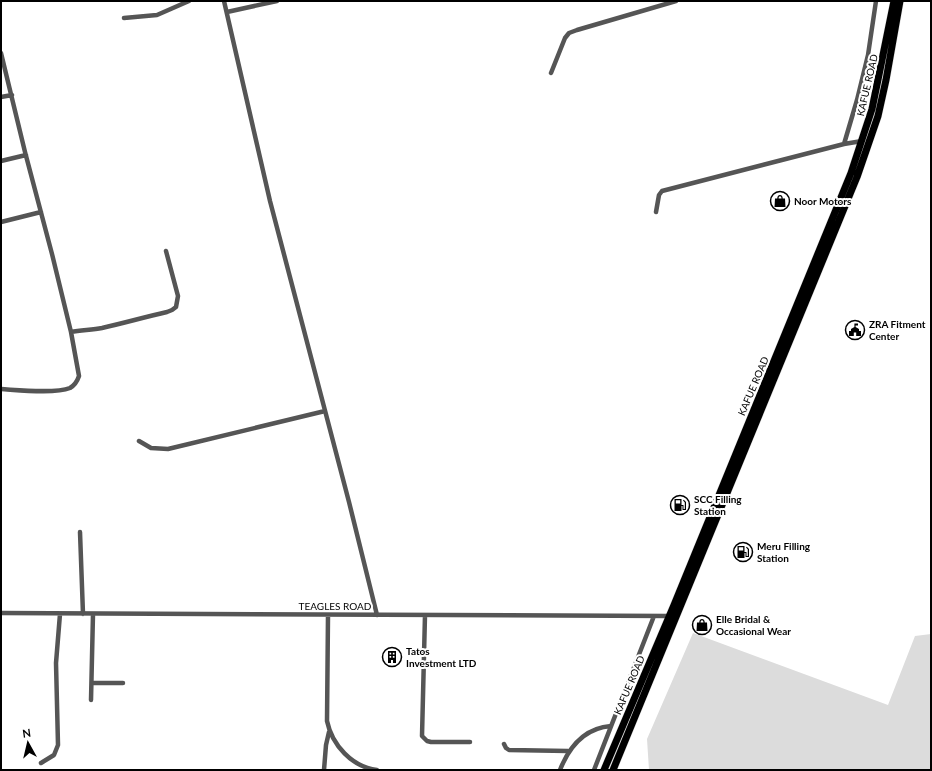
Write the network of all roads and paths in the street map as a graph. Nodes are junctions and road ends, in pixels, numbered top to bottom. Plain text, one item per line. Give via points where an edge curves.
1 (189, 1) edge
2 (224, 1) edge
3 (277, 1) edge
4 (676, 1) edge
5 (876, 1) edge
6 (894, 1) edge
7 (900, 1) edge
8 (227, 12) junction
9 (124, 18) dead end
10 (1, 53) edge
11 (551, 73) dead end
12 (12, 95) junction
13 (1, 97) edge
14 (862, 141) junction
15 (844, 144) junction
16 (26, 155) junction
17 (1, 161) edge
18 (41, 212) junction
19 (656, 212) dead end
20 (1, 222) edge
21 (166, 251) dead end
22 (71, 332) junction
23 (1, 389) edge
24 (325, 411) junction
25 (139, 441) dead end
26 (80, 532) dead end
27 (1, 614) edge
28 (60, 614) junction
29 (83, 614) junction
30 (93, 614) junction
31 (328, 615) junction
32 (377, 615) junction
33 (425, 615) junction
34 (654, 616) junction
35 (668, 616) junction
36 (92, 683) junction
37 (123, 683) dead end
38 (91, 700) dead end
39 (611, 726) junction
40 (329, 732) junction
41 (470, 742) dead end
42 (504, 744) dead end
43 (568, 751) junction
44 (41, 763) dead end
45 (324, 770) edge
46 (377, 770) edge
47 (560, 770) edge
48 (594, 770) edge
49 (604, 770) edge
50 (613, 770) edge

1 - 9 street via 157,15
2 - 8 street
3 - 8 street
4 - 11 street via 569,33
5 - 15 street via 868,55
6 - 14 main road, KAFUE ROAD via 872,109
7 - 50 main road, KAFUE ROAD via 878,116 857,177
8 - 24 street via 270,201
10 - 12 street
12 - 13 street
12 - 16 street
14 - 15 street
14 - 35 main road, KAFUE ROAD via 836,211
15 - 19 street via 662,191 659,194
16 - 17 street
16 - 18 street
18 - 20 street
18 - 22 street
21 - 22 street via 178,296 176,307 100,328
22 - 23 street via 80,376 76,383 68,388 56,390
24 - 25 street via 168,450 151,448
24 - 32 street
26 - 29 street
27 - 28 street, TEAGLES ROAD
28 - 29 street, TEAGLES ROAD
28 - 44 street via 56,663 58,745 54,755
29 - 30 street, TEAGLES ROAD
30 - 31 street, TEAGLES ROAD
30 - 36 street
31 - 32 street, TEAGLES ROAD
31 - 40 street
32 - 33 street, TEAGLES ROAD
33 - 34 street, TEAGLES ROAD
33 - 41 street via 422,736 431,742
34 - 35 street, TEAGLES ROAD
34 - 39 street
35 - 49 main road, KAFUE ROAD
36 - 37 street
36 - 38 street
39 - 43 street via 587,734
39 - 48 street
40 - 45 street
40 - 46 street via 349,758 361,766
42 - 43 street via 510,750
43 - 47 street

